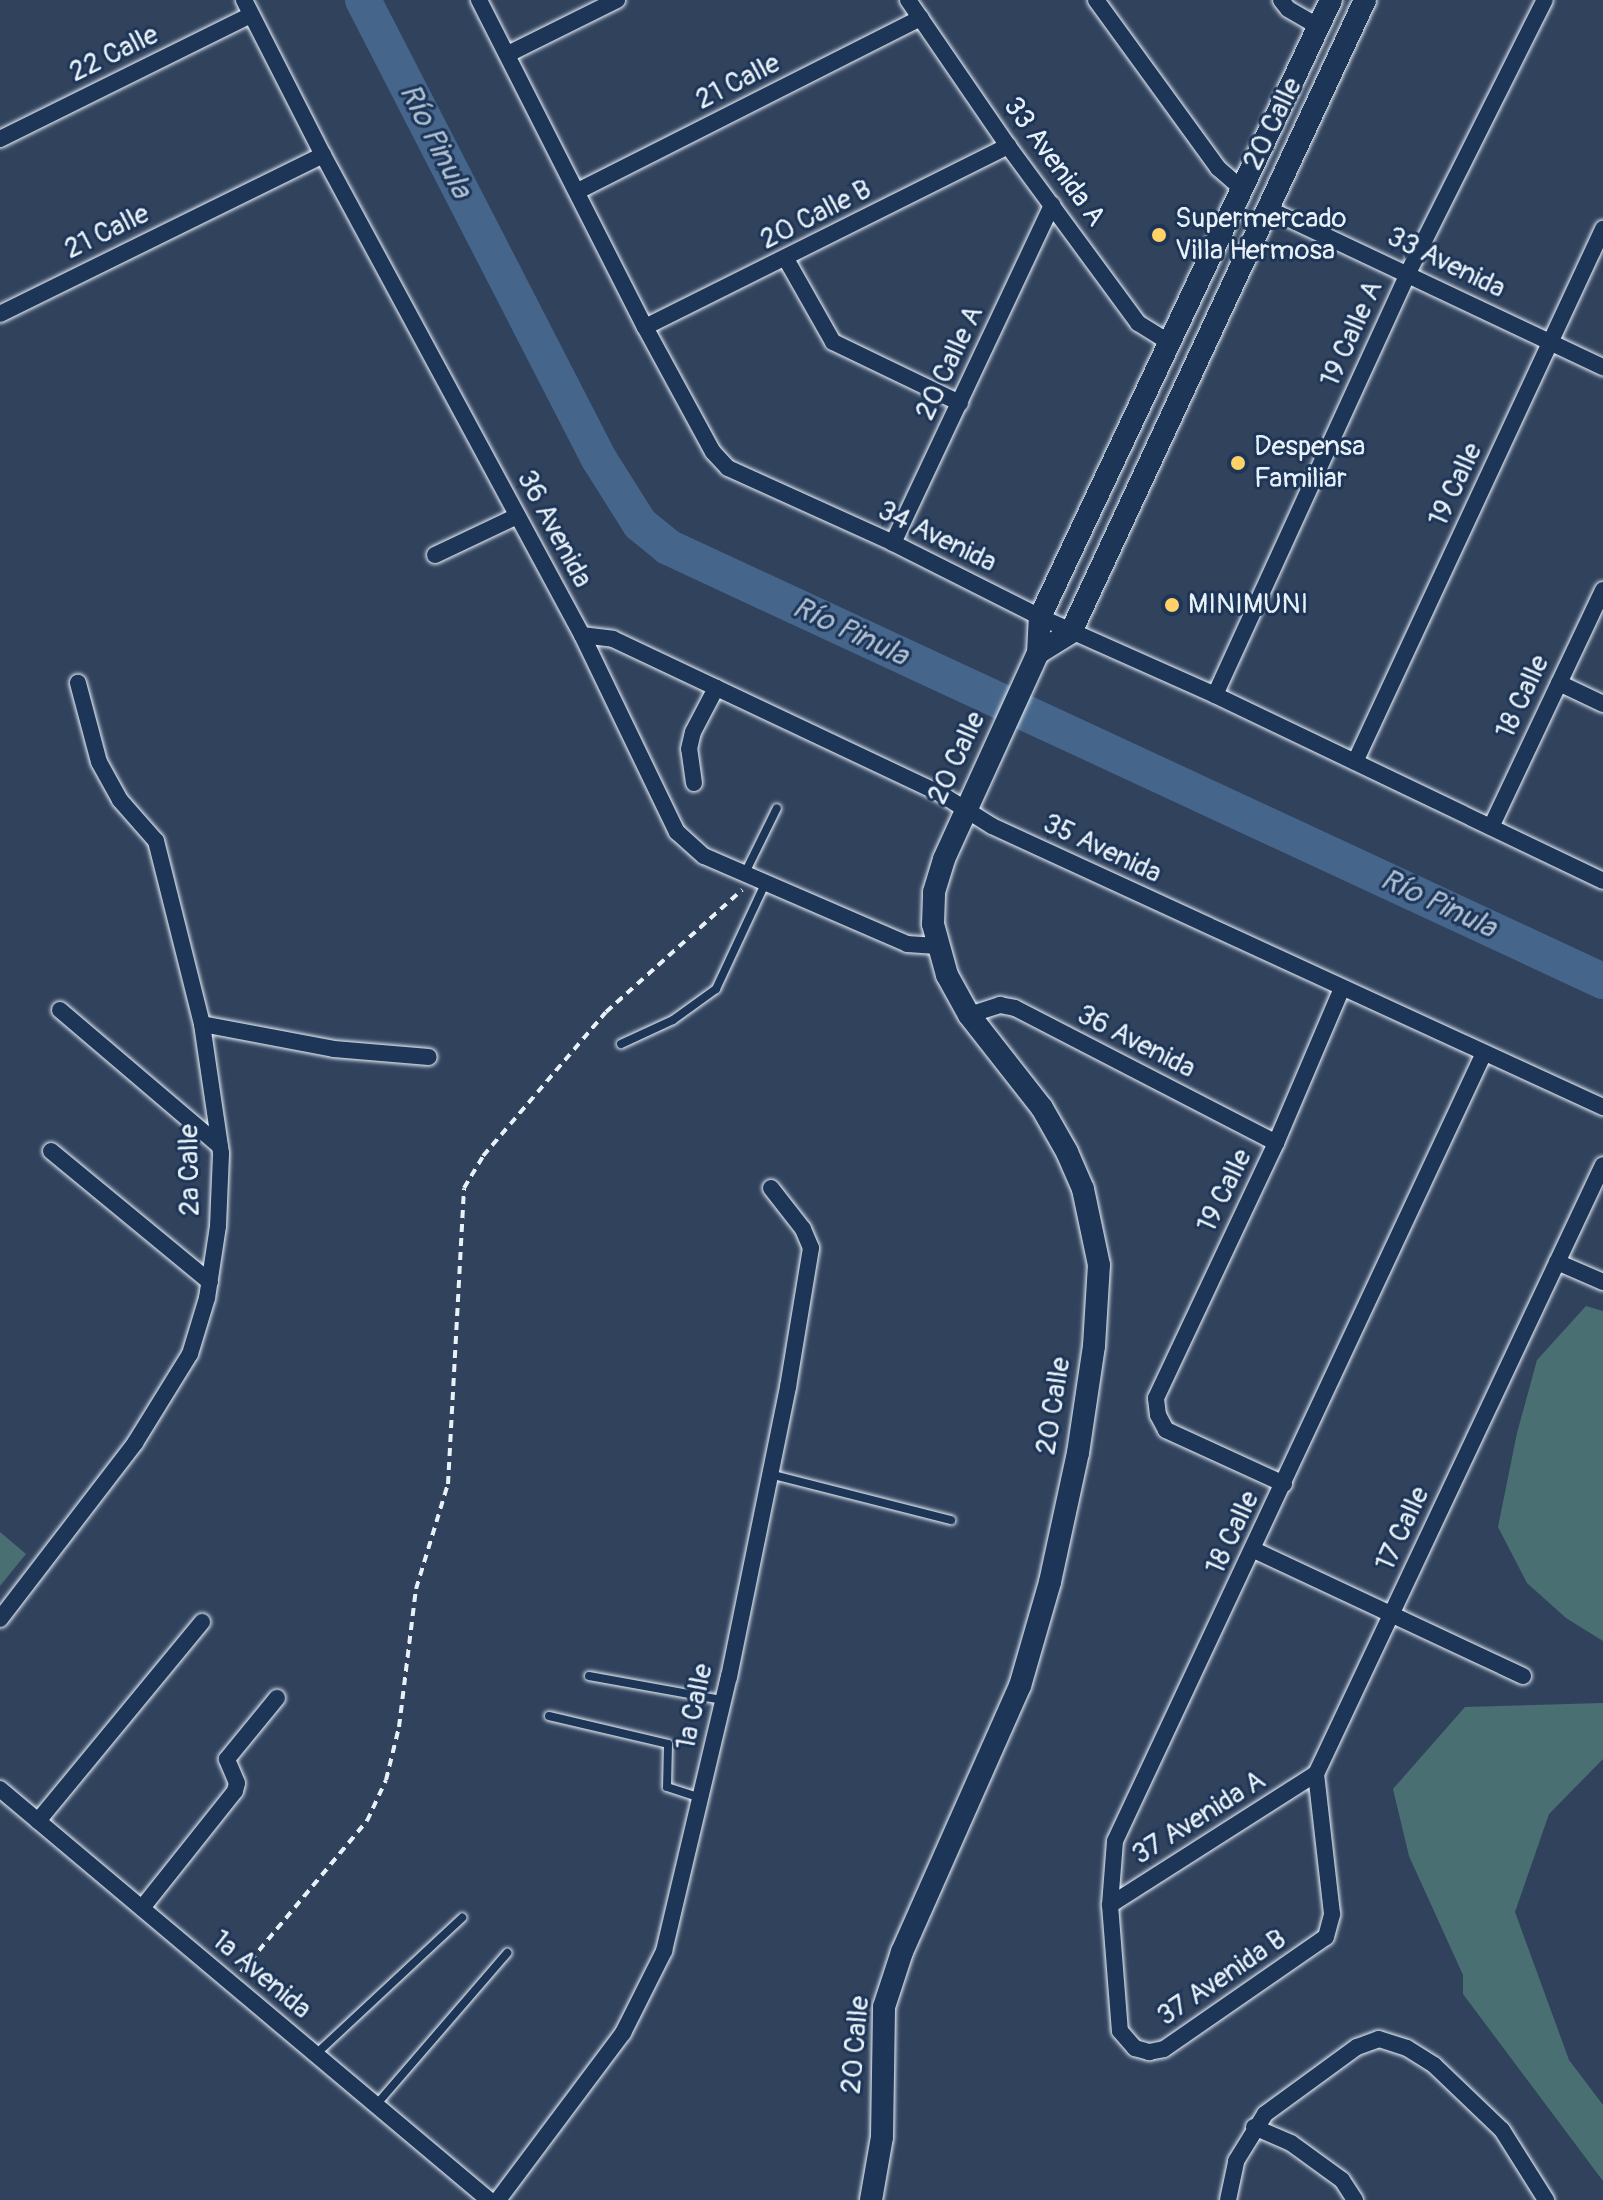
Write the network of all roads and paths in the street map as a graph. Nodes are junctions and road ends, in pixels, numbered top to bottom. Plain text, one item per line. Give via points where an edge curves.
1 (479, 0) edge
2 (617, 0) edge
3 (908, 0) edge
4 (1096, 0) edge
5 (1281, 0) edge
6 (1331, 0) edge
7 (1365, 0) edge
8 (1545, 0) edge
9 (248, 7) edge
10 (921, 18) junction
11 (1319, 27) junction
12 (508, 54) junction
13 (0, 139) edge
14 (1008, 146) junction
15 (323, 155) junction
16 (1242, 189) junction
17 (578, 191) junction
18 (1052, 205) junction
19 (1266, 208) junction
20 (1603, 229) edge
21 (786, 259) junction
22 (1237, 268) junction
23 (1408, 273) junction
24 (0, 314) edge
25 (645, 327) junction
26 (1169, 342) junction
27 (1549, 342) junction
28 (1603, 367) edge
29 (960, 403) junction
30 (517, 516) junction
31 (893, 543) junction
32 (435, 555) dead end
33 (1603, 590) edge
34 (1040, 617) junction
35 (1071, 632) junction
36 (582, 635) junction
37 (1038, 653) junction
38 (78, 683) dead end
39 (1559, 683) junction
40 (716, 688) junction
41 (1215, 695) junction
42 (1603, 704) edge
43 (1355, 762) junction
44 (694, 783) dead end
45 (777, 808) dead end
46 (966, 810) junction
47 (1491, 827) junction
48 (756, 877) junction
49 (1603, 881) edge
50 (937, 946) junction
51 (1342, 988) junction
52 (60, 1010) dead end
53 (969, 1015) junction
54 (202, 1024) junction
55 (621, 1044) dead end
56 (1484, 1053) junction
57 (429, 1057) dead end
58 (1603, 1107) edge
59 (1276, 1143) junction
60 (220, 1146) junction
61 (51, 1151) dead end
62 (1603, 1165) edge
63 (771, 1188) dead end
64 (1557, 1262) junction
65 (210, 1282) junction
66 (1603, 1282) edge
67 (769, 1474) junction
68 (1284, 1484) junction
69 (951, 1520) dead end
70 (1254, 1550) junction
71 (1391, 1614) junction
72 (0, 1619) edge
73 (202, 1622) dead end
74 (589, 1676) dead end
75 (1523, 1676) dead end
76 (277, 1698) dead end
77 (724, 1700) junction
78 (549, 1716) dead end
79 (1316, 1774) junction
80 (0, 1789) edge
81 (702, 1798) junction
82 (38, 1821) junction
83 (1110, 1905) junction
84 (142, 1908) junction
85 (462, 1918) dead end
86 (507, 1953) dead end
87 (232, 1984) junction
88 (1135, 2048) joint
89 (315, 2054) junction
90 (376, 2105) junction
91 (1254, 2127) junction
92 (489, 2200) edge
93 (498, 2200) edge
94 (871, 2200) edge
95 (1228, 2200) edge
96 (1355, 2200) edge
97 (1546, 2200) edge

1 - 12 street, 34 Avenida
2 - 12 street
3 - 10 street, 33 Avenida A
4 - 16 street via 1218,168
5 - 11 street
6 - 11 main road, 20 Calle
7 - 19 main road, 20 Calle
8 - 23 street, 19 Calle A
9 - 13 street, 22 Calle
9 - 15 street, 36 Avenida
10 - 14 street, 33 Avenida A
10 - 17 street, 21 Calle
11 - 16 main road, 20 Calle
12 - 17 street, 34 Avenida
14 - 18 street, 33 Avenida A
14 - 21 street, 20 Calle B
15 - 24 street, 21 Calle
15 - 30 street, 36 Avenida
16 - 22 main road via 1253,203
16 - 26 main road, 20 Calle
17 - 25 street, 34 Avenida
18 - 26 street, 33 Avenida A via 1138,323
18 - 29 street, 20 Calle A
19 - 22 main road, 20 Calle
19 - 23 street, 33 Avenida
20 - 27 street, 19 Calle
21 - 25 street, 20 Calle B
21 - 29 street via 833,342
22 - 35 main road, 20 Calle
23 - 27 street, 33 Avenida
23 - 41 street, 19 Calle A
25 - 31 street, 34 Avenida via 713,452 728,468
26 - 34 main road, 20 Calle
27 - 28 street, 33 Avenida
27 - 43 street, 19 Calle
29 - 31 street, 20 Calle A
30 - 32 street
30 - 36 street, 36 Avenida
31 - 34 street, 34 Avenida
33 - 39 street, 18 Calle
34 - 35 street, 34 Avenida
34 - 37 main road, 20 Calle
35 - 37 main road
35 - 41 street, 34 Avenida
36 - 40 street, 35 Avenida via 613,639
36 - 48 street, 36 Avenida via 677,832 704,856
37 - 46 main road, 20 Calle
38 - 54 street, 2a Calle via 99,762 120,800 156,841
39 - 42 street
39 - 47 street, 18 Calle
40 - 44 street via 689,749
40 - 46 street, 35 Avenida
41 - 43 street, 34 Avenida
43 - 47 street, 34 Avenida
45 - 48 lane
46 - 50 main road, 20 Calle via 934,892
46 - 51 street, 35 Avenida
47 - 49 street, 34 Avenida
48 - 50 street, 36 Avenida via 907,944
48 - 55 lane via 716,989 673,1020
48 - 87 path via 606,1012 483,1156 464,1188 448,1484 416,1589 399,1727 386,1780 367,1821
50 - 53 main road, 20 Calle
51 - 56 street, 35 Avenida
51 - 59 street, 19 Calle
52 - 60 street
53 - 59 street, 36 Avenida via 1000,1005 1015,1008
53 - 94 main road, 20 Calle via 1042,1108 1083,1189 1099,1265 1094,1346 1053,1568 1020,1686 902,1952 884,2007 882,2137
54 - 57 street via 334,1049
54 - 60 street, 2a Calle
56 - 58 street, 35 Avenida
56 - 68 street, 18 Calle
59 - 68 street, 19 Calle via 1158,1390 1158,1415 1166,1430
60 - 65 street, 2a Calle
61 - 65 street
62 - 64 street, 17 Calle
63 - 67 street, 1a Calle via 811,1248
64 - 66 street
64 - 71 street, 17 Calle
65 - 72 street, 2a Calle via 190,1354 151,1418
67 - 69 lane
67 - 77 street, 1a Calle
68 - 70 street, 18 Calle
70 - 71 street
70 - 83 street, 18 Calle via 1115,1841
71 - 75 street
71 - 79 street, 17 Calle
73 - 82 street
74 - 77 lane
76 - 84 street via 227,1759 235,1791
77 - 81 street, 1a Calle
78 - 81 lane via 668,1744 667,1787
79 - 83 street, 37 Avenida A
79 - 88 street, 37 Avenida B via 1330,1930 1321,1943 1164,2049
80 - 82 street, 1a Avenida
81 - 93 street, 1a Calle via 664,1951 623,2033
82 - 84 street, 1a Avenida
83 - 88 street, 18 Calle via 1120,2031
84 - 87 street, 1a Avenida
85 - 89 lane
86 - 90 lane
87 - 89 street, 1a Avenida
89 - 90 street, 1a Avenida
90 - 92 street, 1a Avenida
91 - 95 street via 1236,2161
91 - 96 street via 1291,2143 1342,2180
91 - 97 street via 1320,2071 1379,2039 1434,2065 1491,2119

